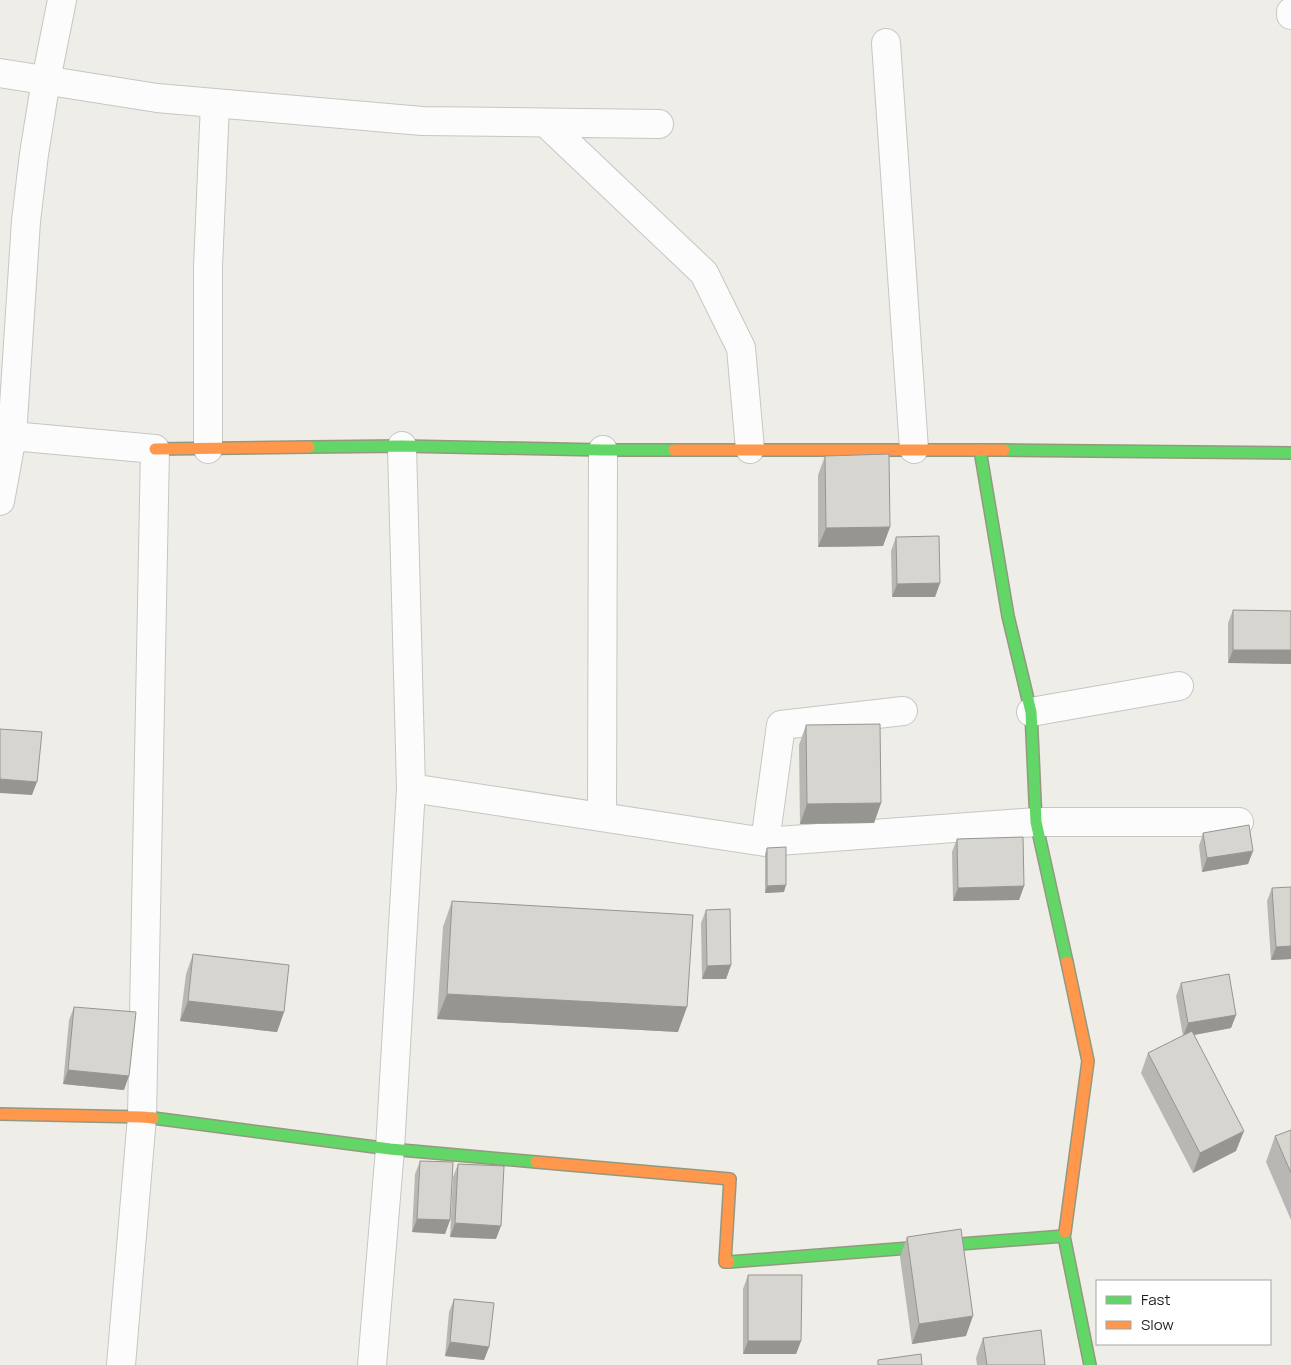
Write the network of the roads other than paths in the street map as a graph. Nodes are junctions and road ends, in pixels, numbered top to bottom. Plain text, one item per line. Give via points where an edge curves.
1 (62, 0) edge
2 (886, 43) dead end
3 (0, 73) edge
4 (46, 80) junction
5 (215, 103) junction
6 (546, 123) junction
7 (659, 124) dead end
8 (6, 436) edge
9 (402, 446) junction
10 (208, 449) junction
11 (750, 449) junction
12 (914, 449) junction
13 (155, 450) junction
14 (603, 450) junction
15 (980, 450) junction
16 (1291, 454) edge
17 (0, 501) edge
18 (1178, 686) dead end
19 (903, 711) dead end
20 (1031, 712) junction
21 (411, 788) junction
22 (602, 817) junction
23 (1036, 822) junction
24 (1239, 822) dead end
25 (765, 842) junction
26 (0, 1114) edge
27 (142, 1117) junction
28 (390, 1149) junction
29 (1064, 1236) junction
30 (121, 1365) edge
31 (372, 1365) edge
32 (1090, 1365) edge

1 - 4 street
2 - 12 street
3 - 4 street
4 - 5 street via 157,98
4 - 8 street via 26,221
5 - 6 street via 422,122
5 - 10 street via 208,267
6 - 7 street
6 - 11 street via 704,273 741,348
8 - 13 street
8 - 17 street
9 - 10 street
9 - 14 street
9 - 21 street
10 - 13 street
11 - 12 street
11 - 14 street
12 - 15 street
13 - 27 street
14 - 22 street
15 - 16 street
15 - 20 street via 1008,616
18 - 20 street
19 - 25 street via 782,725
20 - 23 street
21 - 22 street
21 - 28 street
22 - 25 street
23 - 24 street
23 - 25 street
23 - 29 street via 1088,1061
26 - 27 street
27 - 28 street
27 - 30 street
28 - 29 street via 730,1179 725,1262
28 - 31 street
29 - 32 street

